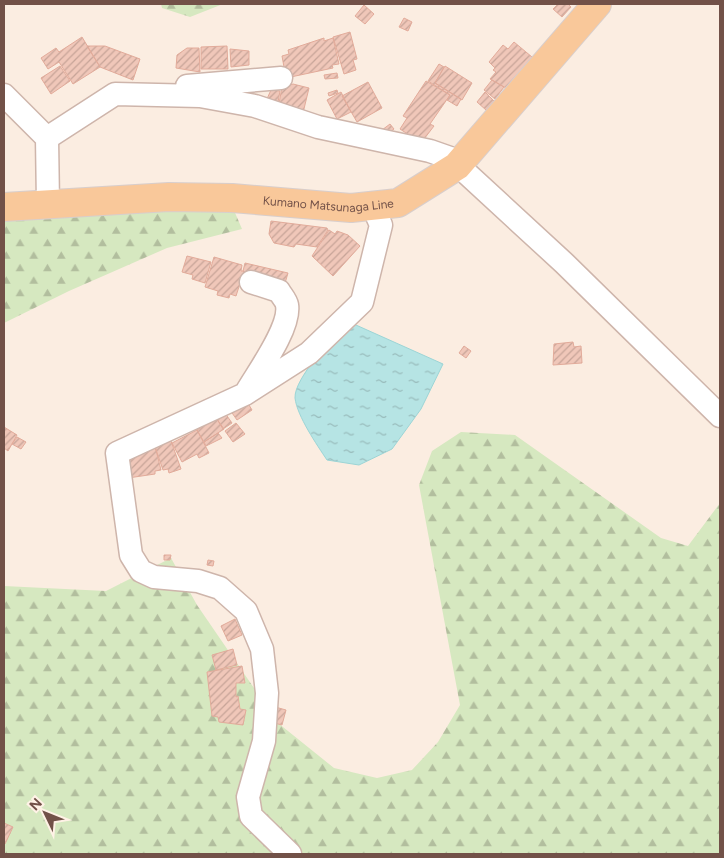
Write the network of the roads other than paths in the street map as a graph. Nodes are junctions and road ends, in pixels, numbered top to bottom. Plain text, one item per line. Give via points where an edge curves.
1 (597, 4) edge
2 (281, 78) dead end
3 (4, 95) edge
4 (160, 96) junction
5 (47, 138) junction
6 (457, 166) junction
7 (48, 204) junction
8 (4, 207) edge
9 (373, 207) junction
10 (251, 282) dead end
11 (246, 394) junction
12 (720, 416) edge
13 (290, 854) edge

1 - 6 main road, Kumano Matsunaga Line
2 - 4 street via 173,88
3 - 5 street
4 - 5 street via 115,94
4 - 6 street via 200,96 255,106 318,127 430,151 450,158
5 - 7 street
6 - 9 main road, Kumano Matsunaga Line via 398,203
6 - 12 street via 564,263
7 - 8 main road, Kumano Matsunaga Line
7 - 9 main road, Kumano Matsunaga Line via 169,197
9 - 11 street via 381,225 362,302 310,353
10 - 11 street via 279,290 287,305 276,342
11 - 13 street via 117,454 131,555 141,571 154,577 198,581 220,588 246,611 262,649 267,693 264,741 248,797 251,816

